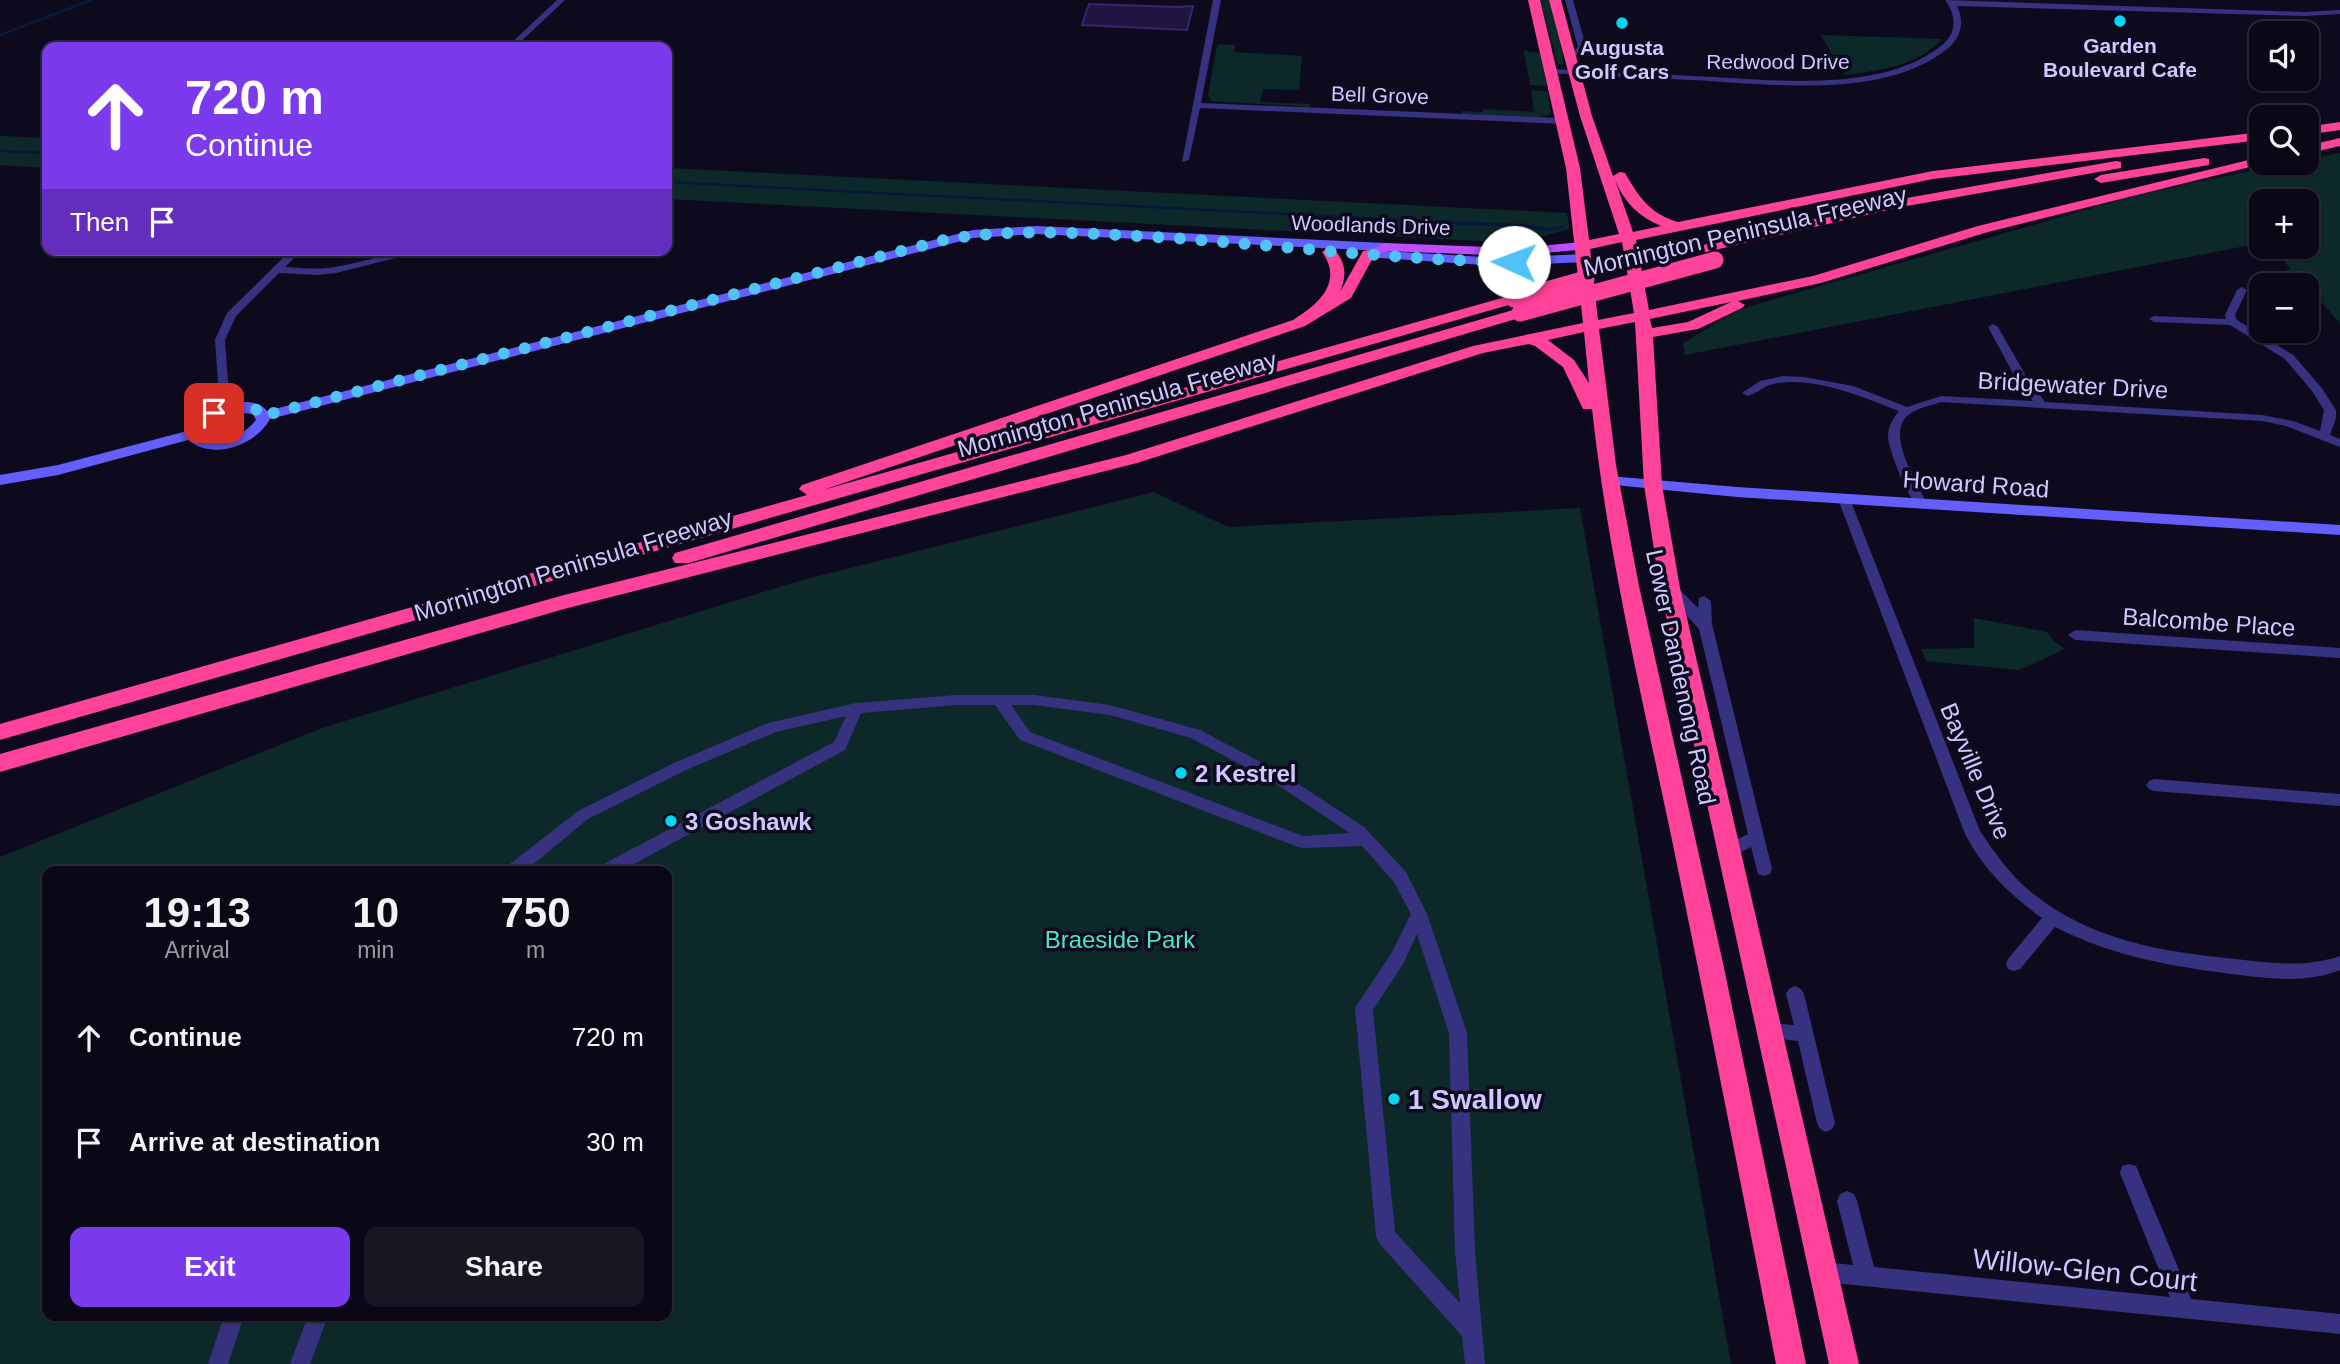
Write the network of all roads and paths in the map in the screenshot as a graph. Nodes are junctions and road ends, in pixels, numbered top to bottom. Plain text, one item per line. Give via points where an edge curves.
1 (561, 0) edge
2 (1217, 0) edge
3 (1534, 0) edge
4 (1555, 0) edge
5 (1569, 0) edge
6 (1951, 2) edge
7 (2340, 12) edge
8 (516, 42) edge
9 (1568, 53) junction
10 (1549, 71) junction
11 (1576, 73) junction
12 (1196, 105) junction
13 (1563, 121) junction
14 (2340, 126) edge
15 (2319, 129) edge
16 (1591, 130) junction
17 (2249, 138) edge
18 (2249, 139) edge
19 (2340, 140) edge
20 (2319, 143) edge
21 (2319, 146) edge
22 (2249, 154) edge
23 (1185, 160) dead end
24 (2249, 164) edge
25 (1592, 206) dead end
26 (1679, 227) junction
27 (1628, 238) junction
28 (1240, 242) junction
29 (1589, 244) junction
30 (1385, 247) junction
31 (1329, 251) junction
32 (1368, 254) junction
33 (1711, 254) junction
34 (291, 256) edge
35 (396, 256) edge
36 (276, 270) junction
37 (2242, 290) dead end
38 (1517, 306) junction
39 (1315, 315) junction
40 (2154, 319) dead end
41 (2232, 322) junction
42 (1590, 326) junction
43 (1644, 326) junction
44 (1993, 327) dead end
45 (1529, 338) junction
46 (1748, 393) dead end
47 (2042, 404) junction
48 (224, 410) junction
49 (1906, 410) junction
50 (262, 416) junction
51 (193, 435) junction
52 (2324, 436) junction
53 (2340, 443) edge
54 (1608, 473) junction
55 (0, 480) edge
56 (1653, 485) junction
57 (1844, 499) junction
58 (1921, 504) junction
59 (2340, 530) edge
60 (541, 579) junction
61 (1670, 588) junction
62 (1704, 601) dead end
63 (1706, 628) junction
64 (2075, 635) dead end
65 (2340, 653) edge
66 (999, 700) junction
67 (856, 708) junction
68 (0, 732) edge
69 (0, 762) edge
70 (2154, 785) dead end
71 (2340, 800) edge
72 (1756, 837) junction
73 (1366, 839) junction
74 (1728, 852) junction
75 (520, 866) edge
76 (615, 866) edge
77 (1764, 869) dead end
78 (1419, 914) junction
79 (2053, 917) junction
80 (2340, 963) edge
81 (2014, 964) dead end
82 (1795, 995) dead end
83 (1769, 1031) junction
84 (1805, 1034) junction
85 (1826, 1123) dead end
86 (2129, 1173) dead end
87 (1847, 1201) dead end
88 (1824, 1272) junction
89 (1866, 1276) junction
90 (2185, 1309) junction
91 (232, 1321) edge
92 (316, 1321) edge
93 (2340, 1324) edge
94 (1472, 1332) junction
95 (218, 1364) edge
96 (300, 1364) edge
97 (1475, 1364) edge
98 (1791, 1364) edge
99 (1844, 1364) edge

1 - 8 street
2 - 12 street
3 - 10 highway, Lower Dandenong Road
4 - 9 highway, Lower Dandenong Road
5 - 9 street via 1582,47
6 - 7 street
6 - 11 street, Redwood Drive via 1958,21 1956,37 1928,61 1896,72 1857,79 1771,82
9 - 11 highway, Lower Dandenong Road
10 - 11 street, Redwood Drive
10 - 13 highway, Lower Dandenong Road
11 - 16 highway, Lower Dandenong Road
12 - 13 street, Bell Grove
12 - 23 street
13 - 29 highway, Lower Dandenong Road
14 - 15 highway
16 - 25 highway via 1588,172
16 - 26 highway via 1635,204
16 - 27 highway, Lower Dandenong Road
17 - 26 highway via 1933,175
18 - 33 highway, Mornington Peninsula Freeway via 1901,204
19 - 20 highway
19 - 21 highway
22 - 33 highway, Mornington Peninsula Freeway
24 - 43 highway via 1983,229 1799,284 1692,326
26 - 27 highway
27 - 29 highway
27 - 43 highway, Lower Dandenong Road
28 - 30 street, Woodlands Drive
28 - 31 street, Woodlands Drive
28 - 50 street, Woodlands Drive via 1036,230 973,234
29 - 30 main road, Woodlands Drive via 1514,252
29 - 32 street, Woodlands Drive via 1507,262
29 - 42 highway, Lower Dandenong Road
30 - 32 main road
31 - 32 street, Woodlands Drive
31 - 39 highway via 1338,278
32 - 39 highway via 1346,295
33 - 38 highway, Mornington Peninsula Freeway, bridge
34 - 36 street
35 - 36 street via 336,270
36 - 48 street via 231,315 220,340
37 - 41 street via 2230,315
38 - 60 highway, Mornington Peninsula Freeway
38 - 69 highway, Mornington Peninsula Freeway
39 - 60 highway
40 - 41 street
41 - 52 street via 2289,357 2317,390 2330,410
42 - 43 highway
42 - 45 highway
42 - 54 highway, Lower Dandenong Road
43 - 56 highway, Lower Dandenong Road
44 - 47 street
45 - 54 highway via 1556,352 1577,372
45 - 69 highway via 1449,357 1131,459 564,602
46 - 49 street via 1768,383 1816,382 1858,390
47 - 49 street, Bridgewater Drive via 1941,400
47 - 52 street, Bridgewater Drive via 2262,418
48 - 50 street via 253,408
48 - 51 street via 198,424
49 - 58 street via 1895,422 1893,438
50 - 51 street via 251,434 229,443 200,443
51 - 55 street
52 - 53 street, Bridgewater Drive
54 - 56 street, Howard Road
54 - 98 highway, Lower Dandenong Road
56 - 57 street, Howard Road
56 - 61 highway, Lower Dandenong Road
57 - 58 street, Howard Road
57 - 79 street, Bayville Drive via 1973,834 2009,881
58 - 59 street, Howard Road
60 - 68 highway, Mornington Peninsula Freeway
61 - 63 street, Lower Dandenong Road
61 - 74 highway, Lower Dandenong Road
62 - 63 street, Lower Dandenong Road
63 - 72 street, Lower Dandenong Road
64 - 65 street, Balcombe Place
66 - 67 street
66 - 73 street via 1110,710 1195,734 1278,778
66 - 73 street via 1025,736 1303,842
67 - 75 street via 773,727 681,766 583,816
67 - 76 street via 840,746
70 - 71 street
72 - 74 street
72 - 77 street, Lower Dandenong Road
73 - 78 street via 1400,877
74 - 83 highway, Lower Dandenong Road
78 - 94 street via 1458,1033
78 - 94 street via 1397,959 1364,1008 1386,1236
79 - 80 street, Bayville Drive via 2099,940 2167,960 2286,972
79 - 81 street
82 - 84 street
83 - 84 street
83 - 88 highway, Lower Dandenong Road
84 - 85 street
86 - 90 street
87 - 89 street
88 - 89 street, Willow-Glen Court
88 - 99 highway, Lower Dandenong Road
89 - 90 street, Willow-Glen Court
90 - 93 street, Willow-Glen Court
91 - 95 street
92 - 96 street
94 - 97 street

